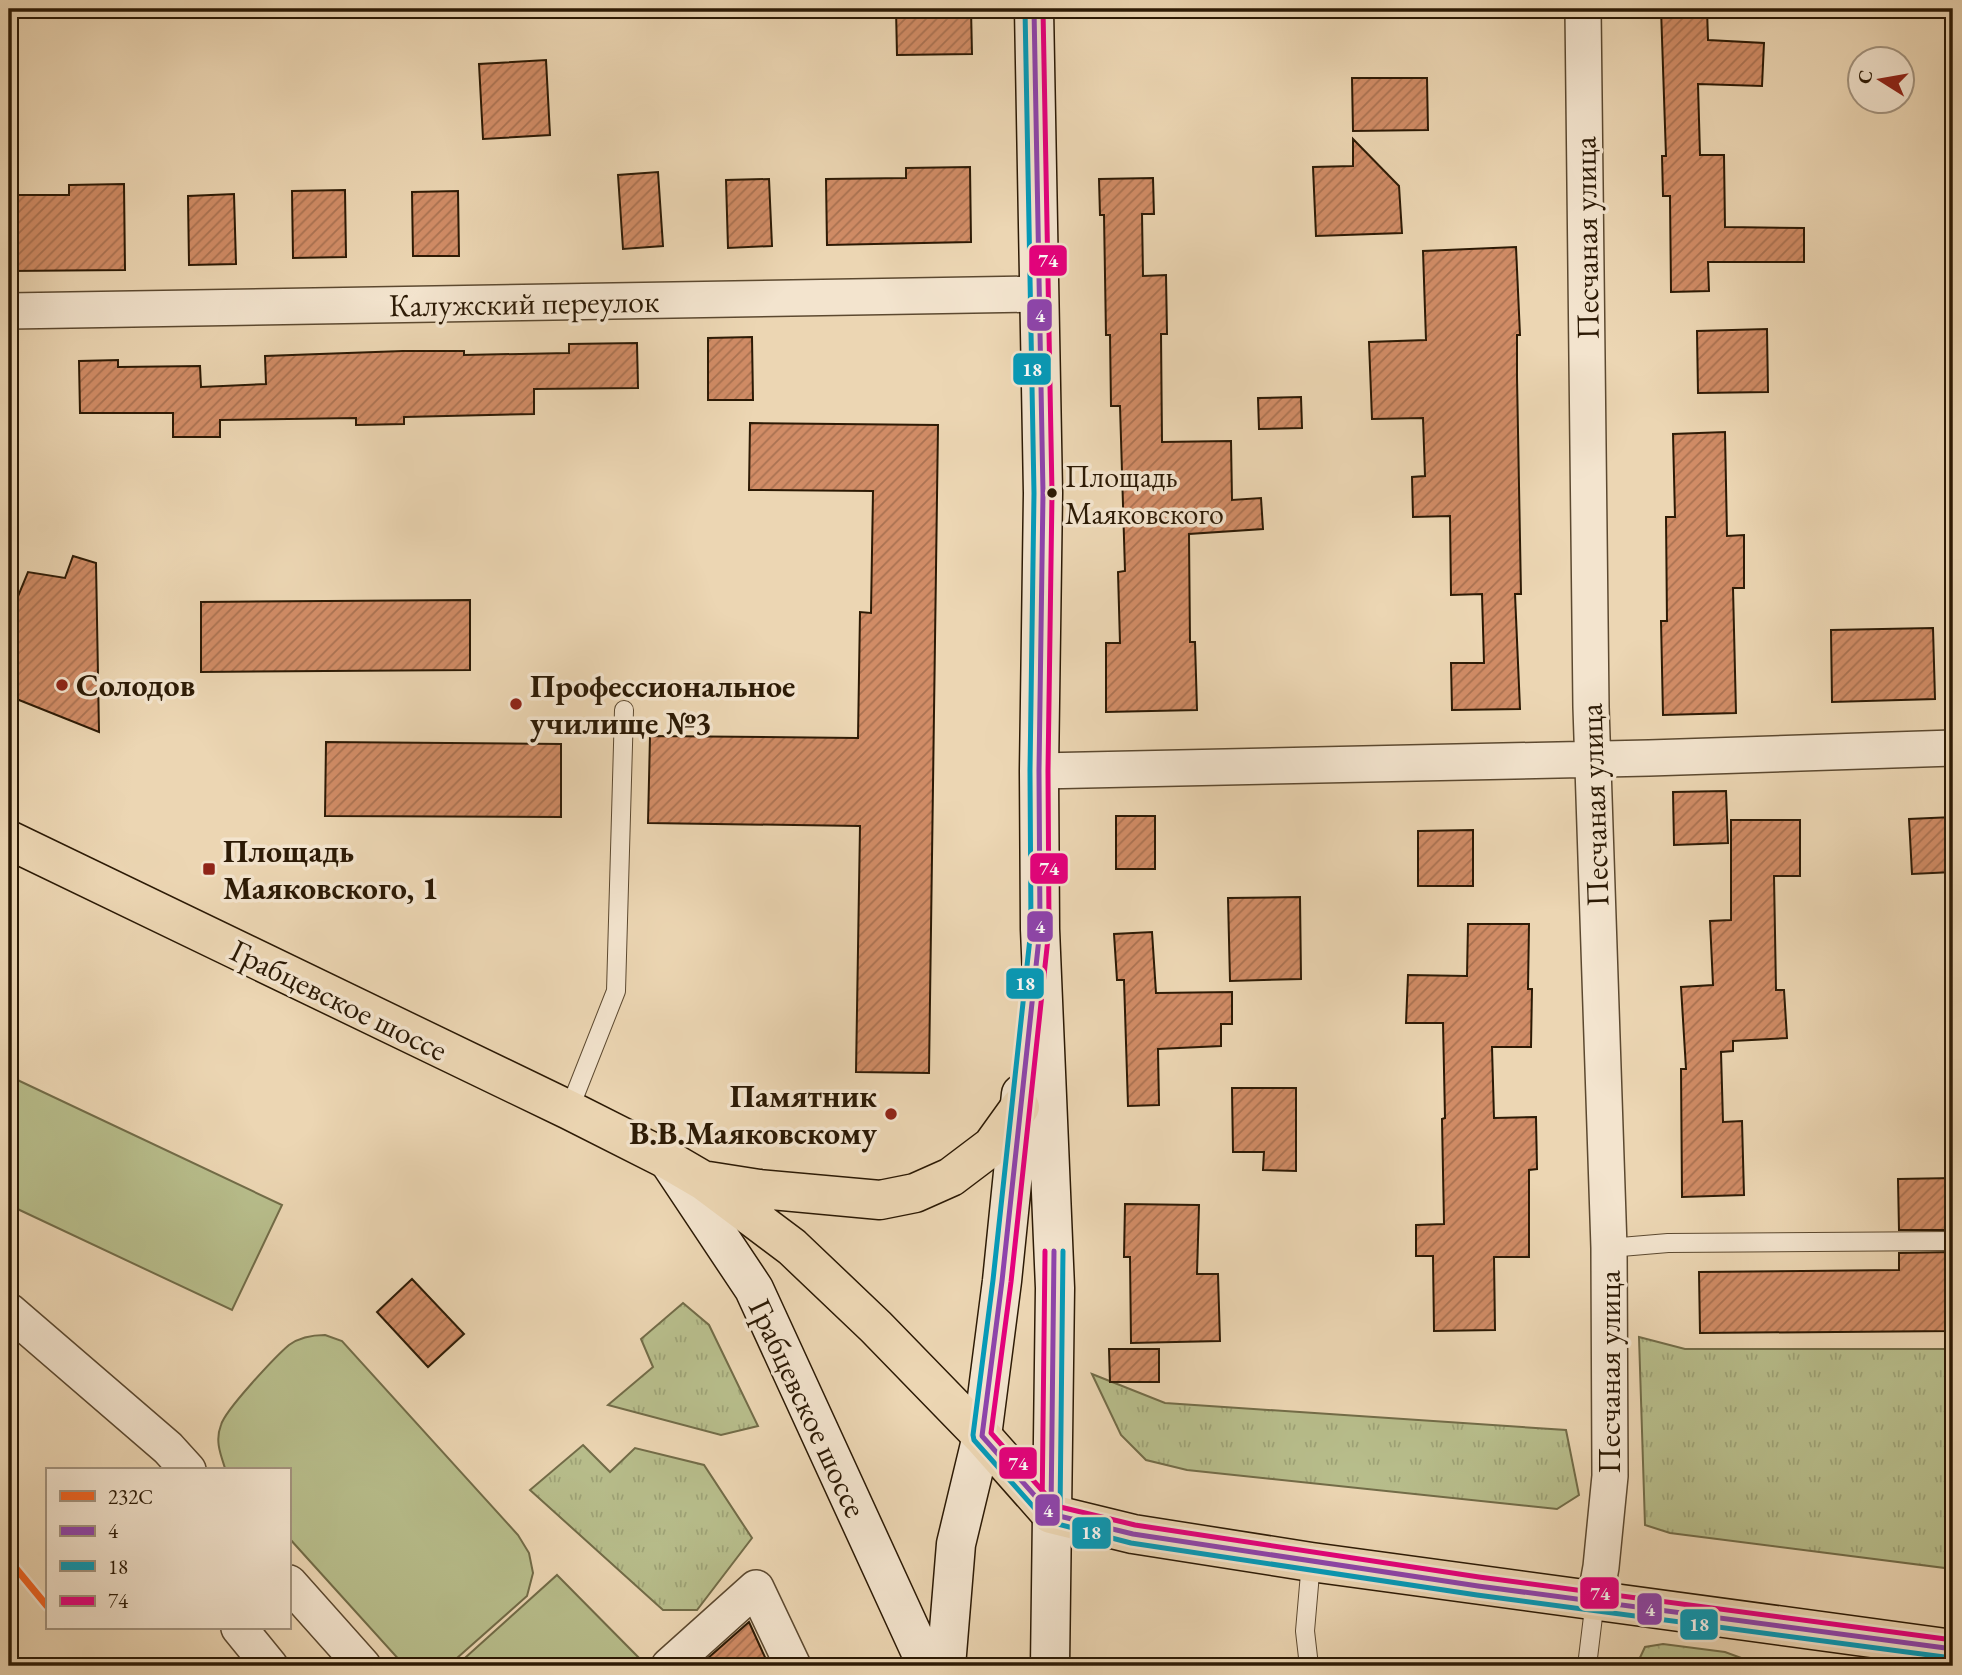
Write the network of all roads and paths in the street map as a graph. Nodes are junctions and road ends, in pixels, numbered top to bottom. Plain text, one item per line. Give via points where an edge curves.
1 (1034, 9) edge
2 (1583, 9) edge
3 (1039, 294) junction
4 (9, 311) edge
5 (624, 710) dead end
6 (1953, 748) edge
7 (1592, 759) junction
8 (1039, 771) junction
9 (9, 840) edge
10 (1040, 929) junction
11 (1020, 1107) junction
12 (569, 1110) junction
13 (668, 1160) junction
14 (704, 1181) junction
15 (1953, 1241) edge
16 (1609, 1248) junction
17 (9, 1311) edge
18 (982, 1436) junction
19 (169, 1463) edge
20 (1051, 1514) junction
21 (1311, 1562) junction
22 (290, 1584) edge
23 (1595, 1600) junction
24 (241, 1630) edge
25 (1938, 1654) edge
26 (270, 1666) edge
27 (363, 1666) edge
28 (669, 1666) edge
29 (793, 1666) edge
30 (927, 1666) edge
31 (946, 1666) edge
32 (1050, 1666) edge
33 (1309, 1666) edge
34 (1587, 1666) edge

1 - 3 main road
2 - 7 street, Песчаная улица
3 - 4 street, Калужский переулок
3 - 8 main road via 1043,493
5 - 12 lane via 616,991
6 - 7 street
7 - 8 street
7 - 16 street, Песчаная улица
8 - 10 main road
9 - 12 main road, Грабцевское шоссе
10 - 11 main road
10 - 20 main road via 1055,1287
11 - 14 main road via 992,1146 951,1177 915,1193 880,1200
11 - 18 main road
12 - 13 main road, Грабцевское шоссе
13 - 14 main road, Грабцевское шоссе
13 - 30 main road, Грабцевское шоссе via 754,1289
14 - 18 main road, Грабцевское шоссе via 792,1247
15 - 16 lane via 1668,1243
16 - 23 street, Песчаная улица via 1610,1476
17 - 19 street
18 - 20 main road, Грабцевское шоссе
18 - 31 main road via 956,1544
20 - 21 main road via 1133,1534
20 - 32 main road
21 - 23 main road
21 - 33 lane via 1305,1631
22 - 27 street
23 - 25 main road
23 - 34 lane
24 - 26 street
28 - 29 street via 756,1588

